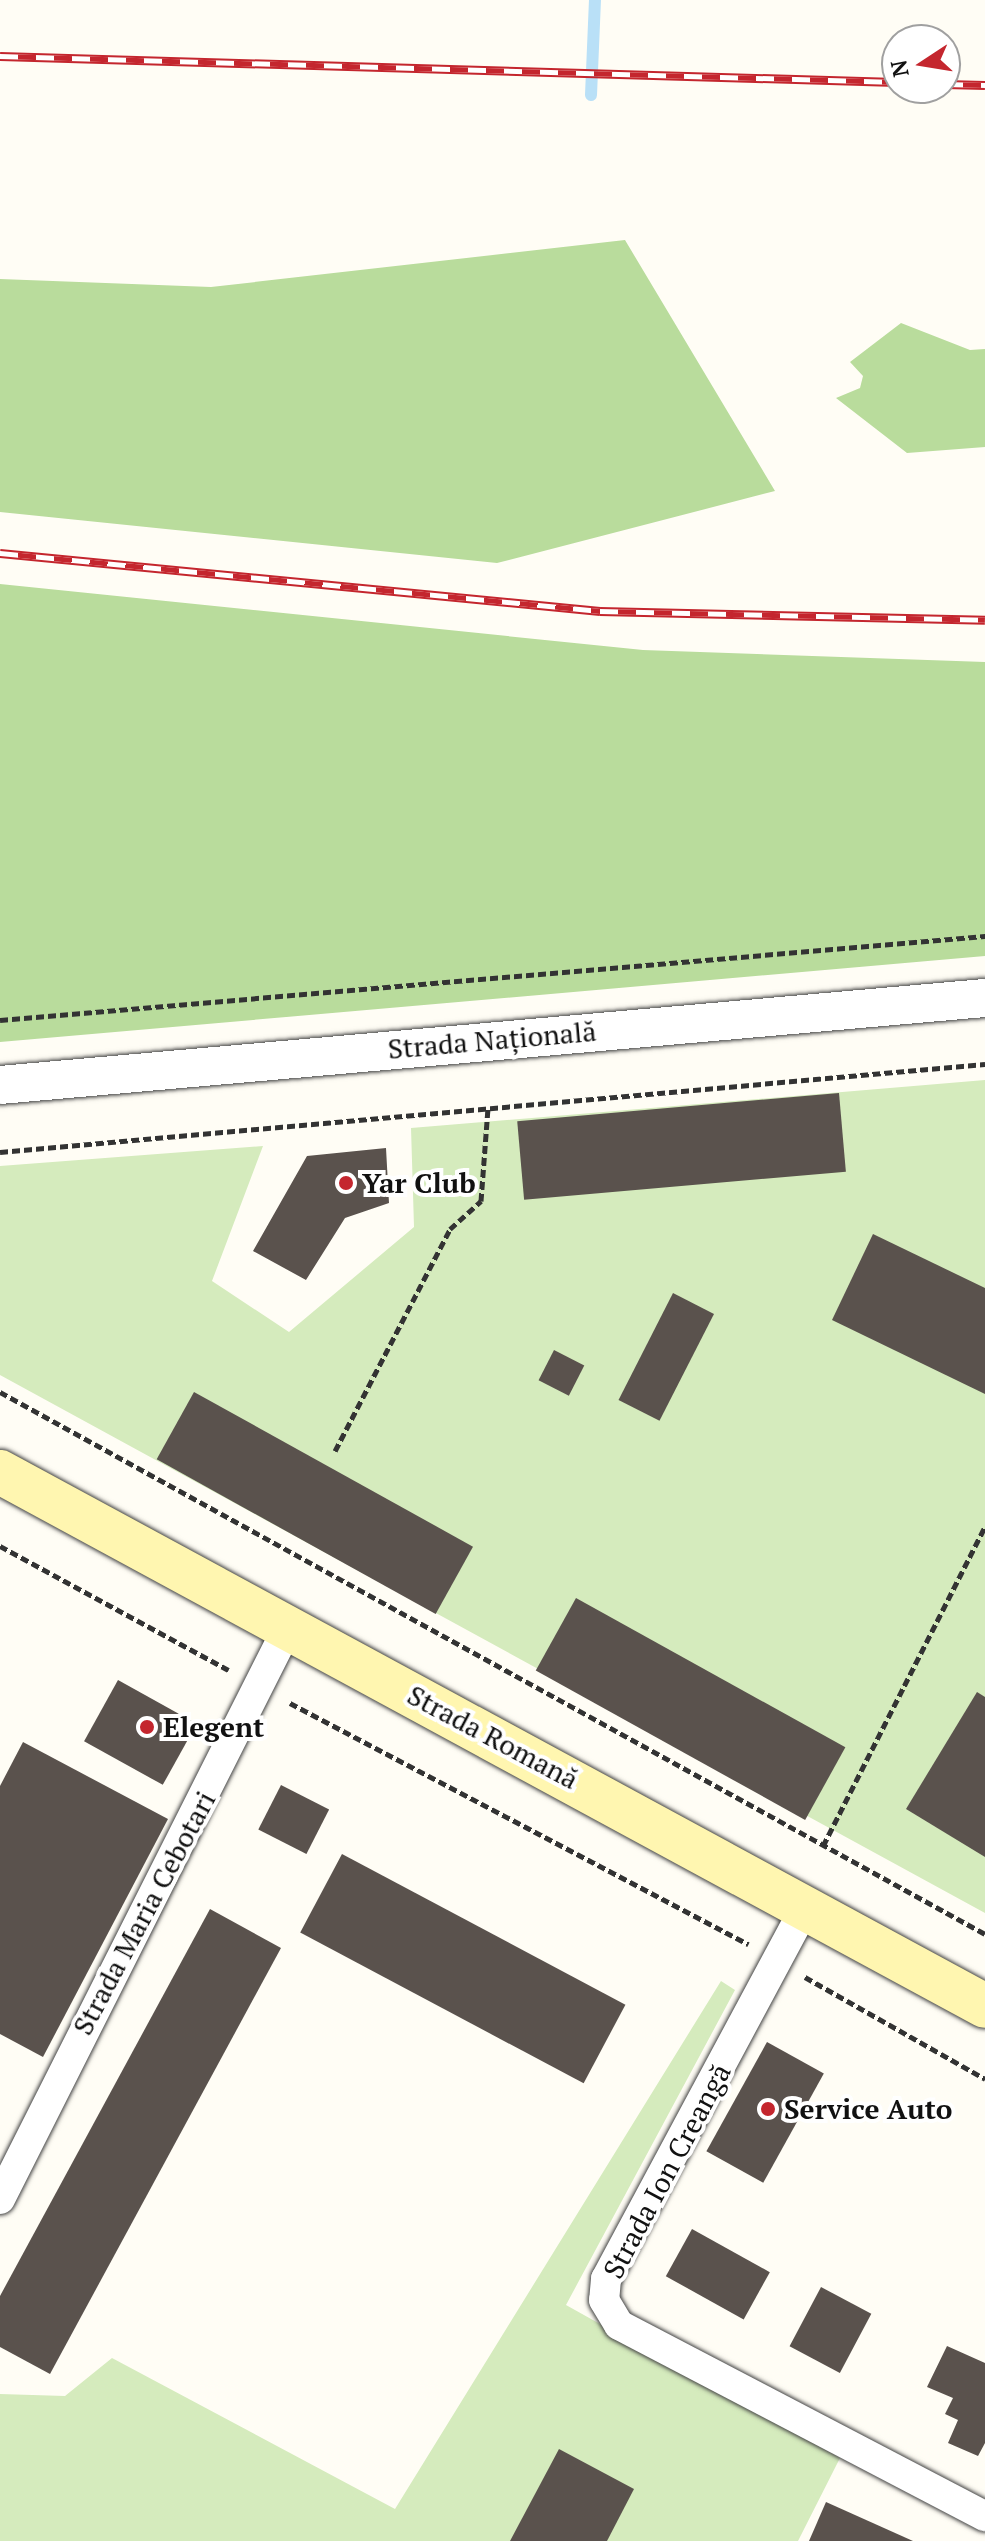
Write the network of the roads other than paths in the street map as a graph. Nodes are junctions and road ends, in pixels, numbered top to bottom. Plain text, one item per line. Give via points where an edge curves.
1 (985, 998) edge
2 (0, 1085) edge
3 (0, 1472) edge
4 (288, 1627) junction
5 (806, 1906) junction
6 (985, 2006) edge
7 (0, 2199) edge
8 (985, 2516) edge

1 - 2 street, Strada Națională
3 - 4 main road, Strada Romană
4 - 5 main road, Strada Romană
4 - 7 street, Strada Maria Cebotari
5 - 6 main road, Strada Romană
5 - 8 street, Strada Ion Creangă via 606,2279 604,2300 619,2325

